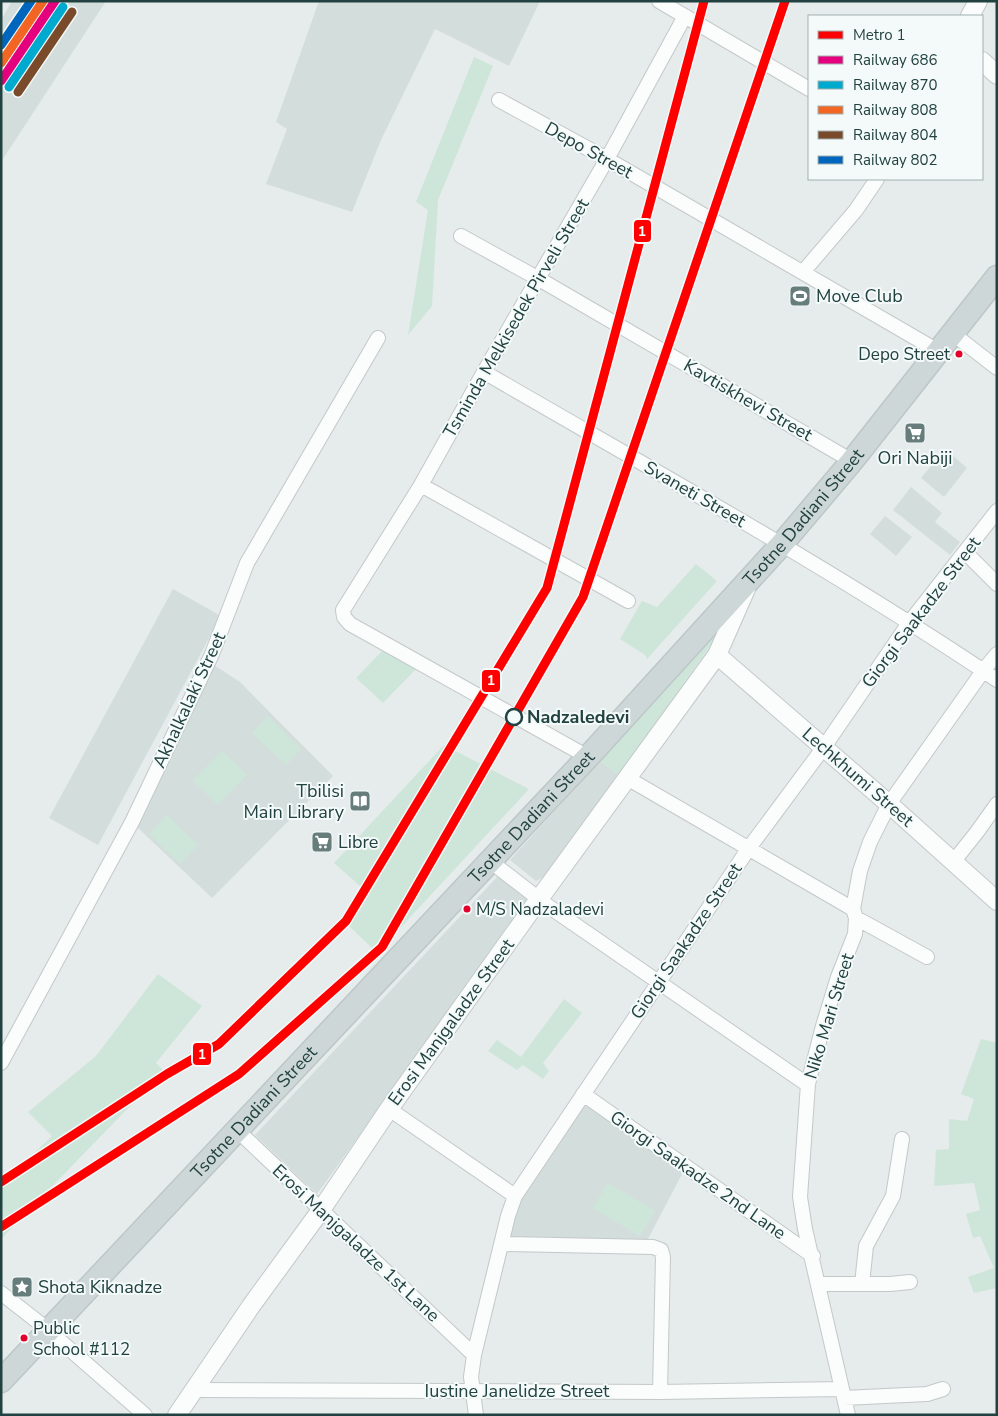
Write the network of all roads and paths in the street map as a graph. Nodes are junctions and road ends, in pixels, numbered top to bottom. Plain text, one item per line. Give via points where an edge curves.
1 (659, 1) edge
2 (978, 1) edge
3 (971, 15) edge
4 (685, 16) junction
5 (983, 62) edge
6 (997, 75) edge
7 (808, 88) edge
8 (498, 100) dead end
9 (607, 159) junction
10 (876, 180) edge
11 (461, 236) dead end
12 (803, 272) junction
13 (997, 277) edge
14 (539, 279) junction
15 (952, 333) junction
16 (378, 338) dead end
17 (938, 351) junction
18 (997, 368) edge
19 (484, 372) junction
20 (852, 461) junction
21 (421, 485) junction
22 (997, 511) edge
23 (781, 544) junction
24 (965, 552) junction
25 (997, 571) edge
26 (751, 577) junction
27 (997, 584) edge
28 (628, 601) dead end
29 (909, 623) junction
30 (997, 654) edge
31 (717, 655) junction
32 (983, 671) junction
33 (997, 680) edge
34 (824, 747) junction
35 (588, 757) junction
36 (627, 778) junction
37 (889, 804) junction
38 (997, 804) edge
39 (749, 848) junction
40 (490, 861) junction
41 (954, 861) junction
42 (539, 899) junction
43 (997, 901) edge
44 (854, 914) junction
45 (927, 958) dead end
46 (658, 982) junction
47 (1, 1063) edge
48 (808, 1085) junction
49 (583, 1094) junction
50 (389, 1109) junction
51 (237, 1130) junction
52 (902, 1139) dead end
53 (515, 1196) junction
54 (321, 1210) junction
55 (502, 1244) junction
56 (812, 1256) junction
57 (910, 1282) dead end
58 (818, 1284) junction
59 (862, 1284) junction
60 (1, 1293) edge
61 (48, 1331) junction
62 (474, 1355) junction
63 (1, 1381) edge
64 (943, 1389) dead end
65 (193, 1390) junction
66 (472, 1391) junction
67 (660, 1392) junction
68 (843, 1394) junction
69 (145, 1415) edge
70 (177, 1415) edge
71 (476, 1415) edge
72 (848, 1415) edge

1 - 4 street
2 - 3 street
4 - 7 street
4 - 9 street, Tsminda Melkisedek Pirveli Street
5 - 6 street
8 - 9 street, Depo Street
9 - 12 street, Depo Street
9 - 14 street, Tsminda Melkisedek Pirveli Street
10 - 12 street via 856,210
11 - 14 street, Kavtiskhevi Street
12 - 17 street, Depo Street
13 - 15 main road, Tsotne Dadiani Street
14 - 19 street, Tsminda Melkisedek Pirveli Street
14 - 20 street, Kavtiskhevi Street
15 - 17 main road, Tsotne Dadiani Street
15 - 18 street
16 - 47 street, Akhalkalaki Street via 247,563 212,654 132,822
17 - 20 main road, Tsotne Dadiani Street
19 - 21 street, Tsminda Melkisedek Pirveli Street
19 - 23 street
20 - 23 main road, Tsotne Dadiani Street
21 - 28 street
21 - 35 street, Tsminda Melkisedek Pirveli Street via 343,610 344,617 350,624
22 - 24 street, Giorgi Saakadze Street
23 - 26 main road, Tsotne Dadiani Street
23 - 29 street
24 - 25 street
24 - 27 street
24 - 29 street, Giorgi Saakadze Street
26 - 31 street, Erosi Manjgaladze Street
26 - 35 main road, Tsotne Dadiani Street
29 - 32 street
29 - 34 street, Giorgi Saakadze Street
30 - 32 street, Niko Mari Street
31 - 34 street, Lechkhumi Street
31 - 36 street, Erosi Manjgaladze Street
32 - 33 street
32 - 37 street, Niko Mari Street
34 - 37 street, Lechkhumi Street
34 - 39 street, Giorgi Saakadze Street
35 - 40 main road, Tsotne Dadiani Street
36 - 39 street
36 - 42 street, Erosi Manjgaladze Street
37 - 41 street, Lechkhumi Street
37 - 44 street, Niko Mari Street via 860,871
38 - 41 street
39 - 44 street
39 - 46 street, Giorgi Saakadze Street
40 - 42 street
40 - 51 main road, Tsotne Dadiani Street
41 - 43 street, Lechkhumi Street
42 - 46 street
42 - 50 street, Erosi Manjgaladze Street
44 - 45 street
44 - 48 street, Niko Mari Street via 855,934 825,1018
46 - 48 street
46 - 49 street, Giorgi Saakadze Street
48 - 56 street, Niko Mari Street via 800,1197
49 - 53 street, Giorgi Saakadze Street
49 - 56 street, Giorgi Saakadze 2nd Lane
50 - 53 street
50 - 54 street, Erosi Manjgaladze Street
51 - 54 street, Erosi Manjgaladze 1st Lane
51 - 61 main road, Tsotne Dadiani Street
52 - 59 street via 893,1196 866,1246
53 - 55 street, Giorgi Saakadze Street
54 - 62 street, Erosi Manjgaladze 1st Lane
54 - 65 street, Erosi Manjgaladze Street
55 - 62 street, Giorgi Saakadze Street
55 - 67 street via 653,1247 661,1250
56 - 58 street, Niko Mari Street
57 - 59 street
58 - 59 street
58 - 68 street, Niko Mari Street
60 - 61 street
61 - 63 main road, Tsotne Dadiani Street
61 - 69 street
62 - 66 street, Giorgi Saakadze Street
64 - 68 street, Iustine Janelidze Street via 927,1394
65 - 66 street, Iustine Janelidze Street
65 - 70 street, Erosi Manjgaladze Street
66 - 67 street, Iustine Janelidze Street
66 - 71 street, Giorgi Saakadze Street
67 - 68 street, Iustine Janelidze Street
68 - 72 street, Niko Mari Street

